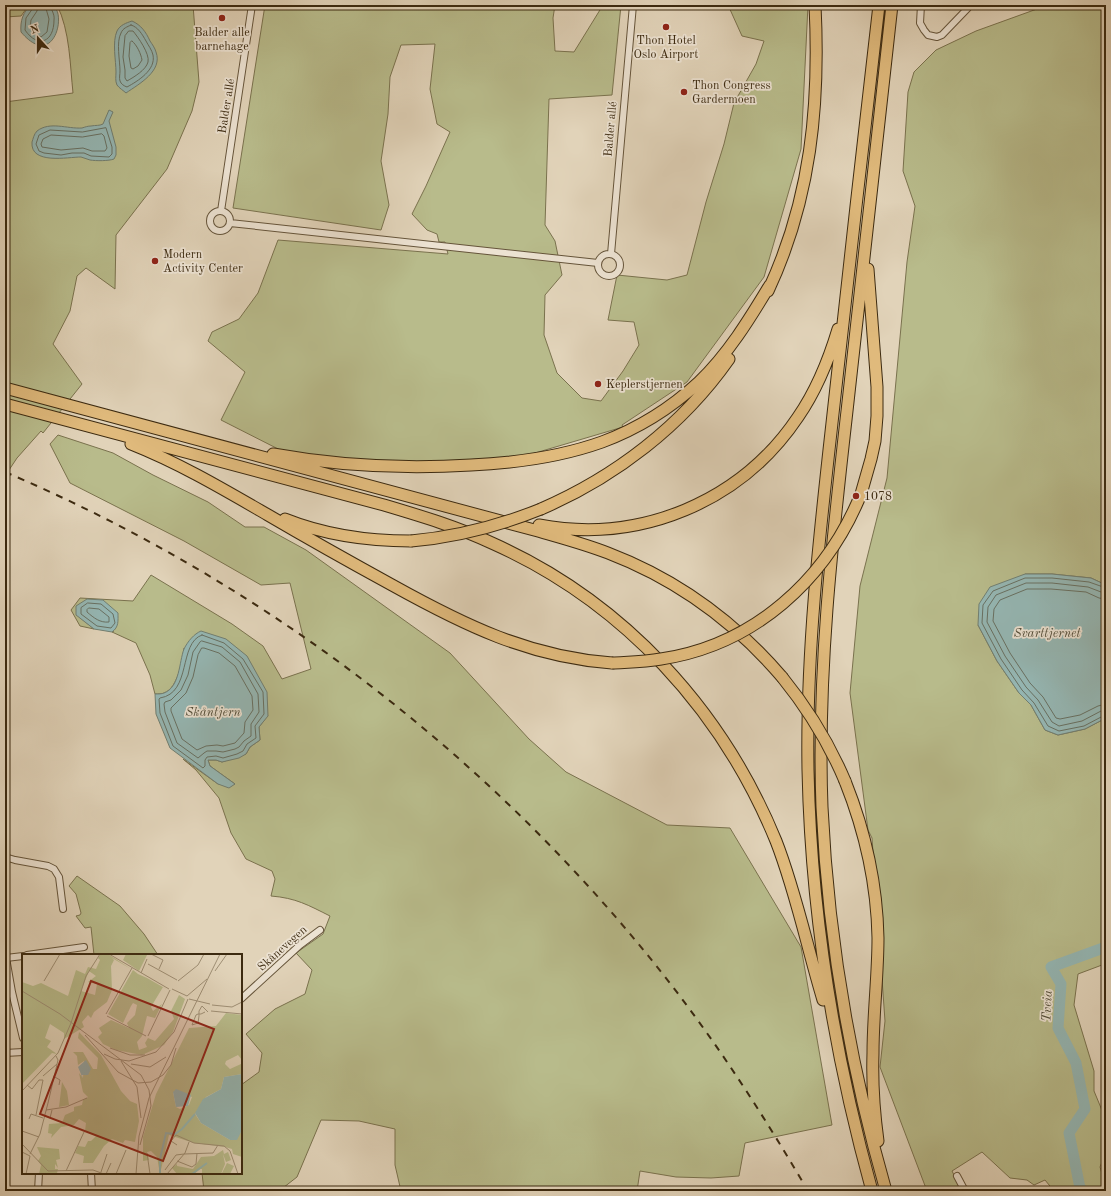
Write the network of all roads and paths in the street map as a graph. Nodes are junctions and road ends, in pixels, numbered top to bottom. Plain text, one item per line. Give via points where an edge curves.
1 (252, 5) edge
2 (633, 5) edge
3 (816, 5) edge
4 (879, 5) edge
5 (892, 5) edge
6 (921, 5) edge
7 (968, 5) edge
8 (221, 211) junction
9 (230, 223) junction
10 (866, 235) junction
11 (611, 254) junction
12 (598, 263) junction
13 (770, 285) junction
14 (845, 301) junction
15 (5, 388) edge
16 (5, 404) edge
17 (91, 427) junction
18 (183, 436) junction
19 (262, 511) junction
20 (485, 517) junction
21 (5, 857) edge
22 (5, 860) edge
23 (13, 860) junction
24 (63, 909) dead end
25 (320, 930) dead end
26 (84, 947) dead end
27 (5, 952) edge
28 (34, 954) edge
29 (22, 956) edge
30 (6, 958) junction
31 (242, 998) edge
32 (22, 1034) edge
33 (22, 1052) edge
34 (5, 1053) edge
35 (839, 1056) junction
36 (39, 1174) edge
37 (91, 1174) edge
38 (957, 1176) dead end
39 (38, 1191) edge
40 (92, 1191) edge
41 (872, 1191) edge
42 (886, 1191) edge
43 (965, 1191) edge

1 - 8 street, Balder allé
2 - 11 street, Balder allé
3 - 13 highway via 814,126 796,213
4 - 14 highway
5 - 10 highway
6 - 7 street via 920,23 928,35 937,37 951,27
8 - 9 street via 229,216
8 - 9 street via 212,214 210,226 221,232 227,229
9 - 12 street
10 - 19 highway, bridge via 877,408 873,450 861,494 844,530 824,561 804,584 769,615 736,635 700,650 638,662 582,660 524,647 483,632 429,606
10 - 42 highway via 828,586 822,681 821,772 825,853 839,981 860,1091
11 - 12 street via 604,255
11 - 12 street via 619,261 620,268 616,274 604,274
13 - 18 highway via 732,344 709,371 684,394 660,412 628,430 602,442 565,453 487,464 438,467 382,466 304,459 196,434
13 - 19 highway, bridge via 753,321 728,360 674,422 615,469 541,509 470,532 411,541 345,536
14 - 20 highway via 822,372 798,417 765,458 723,491 665,518 612,529 564,529 506,518
14 - 35 highway via 816,572 808,706 809,804 814,885 826,981
15 - 18 highway
16 - 17 highway
17 - 19 highway via 98,433 180,466
17 - 35 highway via 384,505 452,526 531,562 614,618 658,659 691,696 729,751 753,792 790,879
18 - 20 highway
20 - 42 highway, bridge via 607,552 647,570 693,596 754,646 782,677 818,727 832,752 856,808 864,836 876,904 878,956 873,1096
21 - 23 street
22 - 23 street
23 - 24 street via 54,869 59,877
25 - 31 street, Skånevegen
26 - 28 street
27 - 30 street
29 - 30 street
30 - 32 street
33 - 34 street
35 - 41 highway
36 - 39 street
37 - 40 street
38 - 43 street

